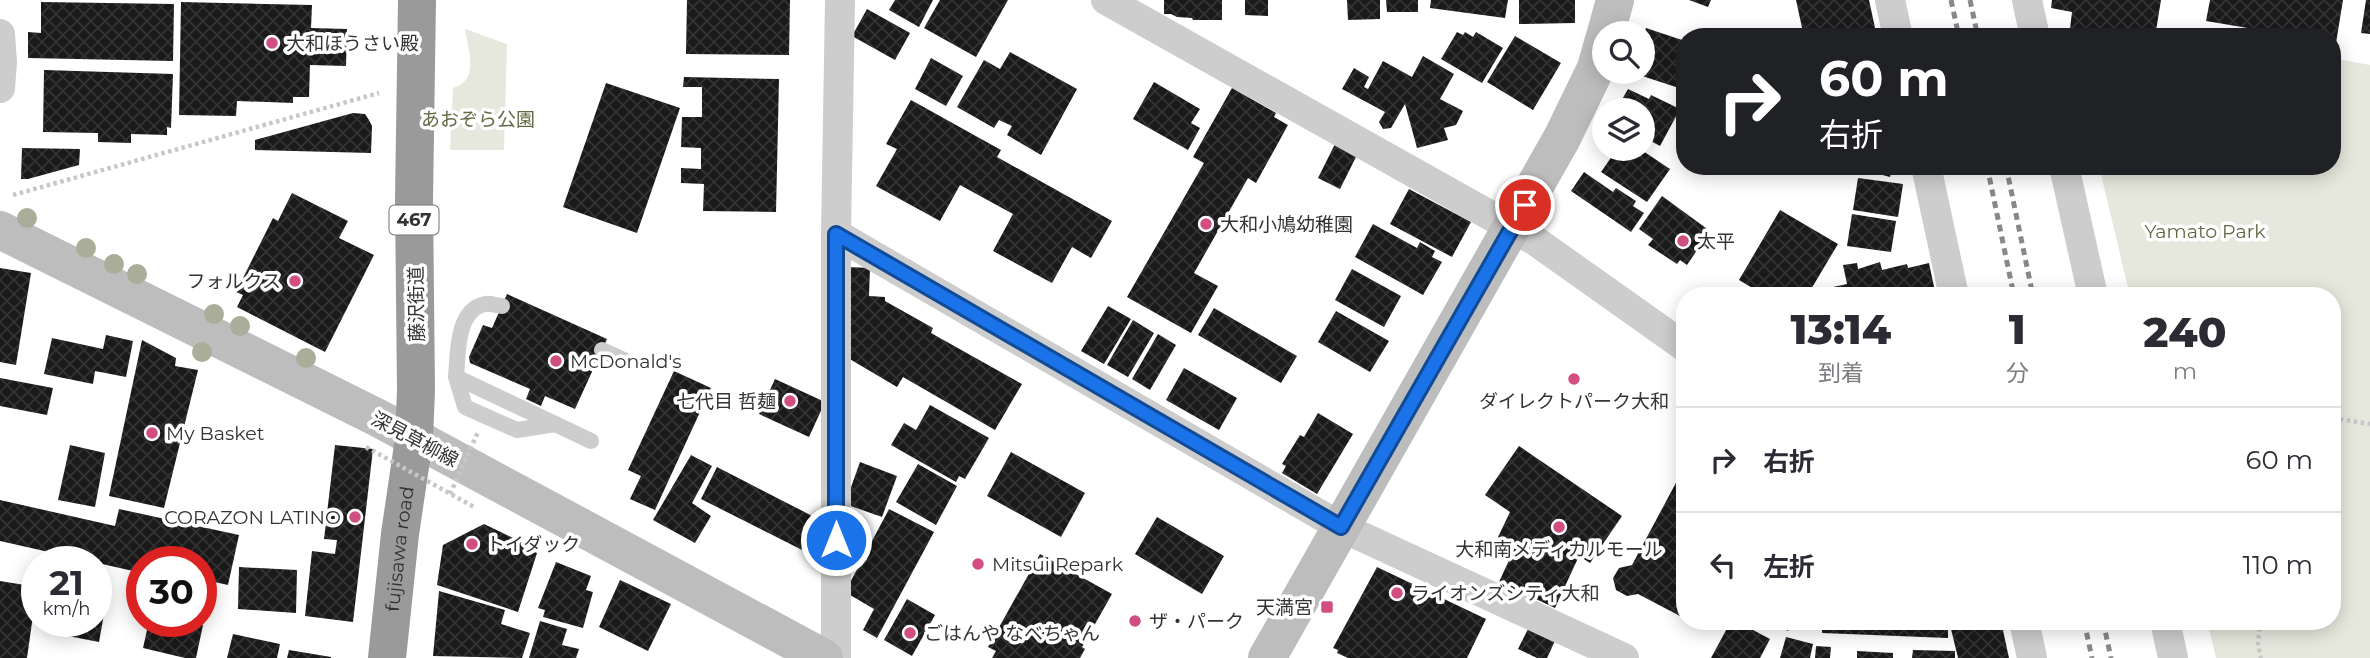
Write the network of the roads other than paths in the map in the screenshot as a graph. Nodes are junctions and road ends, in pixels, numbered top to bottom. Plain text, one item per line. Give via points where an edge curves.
1 (417, 0) edge
2 (840, 0) edge
3 (1106, 0) edge
4 (1615, 0) edge
5 (1891, 0) edge
6 (2027, 0) edge
7 (1609, 21) edge
8 (1896, 28) edge
9 (2033, 28) edge
10 (0, 34) edge
11 (1592, 74) edge
12 (0, 88) edge
13 (1928, 175) edge
14 (2066, 175) edge
15 (1, 214) edge
16 (1512, 228) junction
17 (836, 234) junction
18 (1952, 287) edge
19 (2091, 287) edge
20 (502, 306) dead end
21 (1676, 341) edge
22 (602, 350) dead end
23 (626, 361) dead end
24 (456, 377) junction
25 (556, 424) junction
26 (414, 439) junction
27 (591, 441) dead end
28 (1341, 527) junction
29 (2026, 630) edge
30 (2167, 630) edge
31 (387, 658) edge
32 (824, 658) edge
33 (836, 658) edge
34 (1267, 658) edge
35 (1624, 658) edge
36 (2032, 658) edge
37 (2173, 658) edge

1 - 26 highway, 藤沢街道 / 467
2 - 17 street
3 - 16 street
4 - 7 street
5 - 8 street
6 - 9 street
10 - 12 street
11 - 16 street
13 - 18 street
14 - 19 street
15 - 26 street, 深見草柳線
16 - 21 street
16 - 28 street
17 - 28 street
17 - 33 street
20 - 24 lane via 486,304 462,323
22 - 23 lane
24 - 25 lane
24 - 25 lane via 465,407 517,430
25 - 27 lane
26 - 31 highway, fujisawa road / 467
26 - 32 street, 深見草柳線
28 - 34 street
28 - 35 street
29 - 36 street
30 - 37 street

